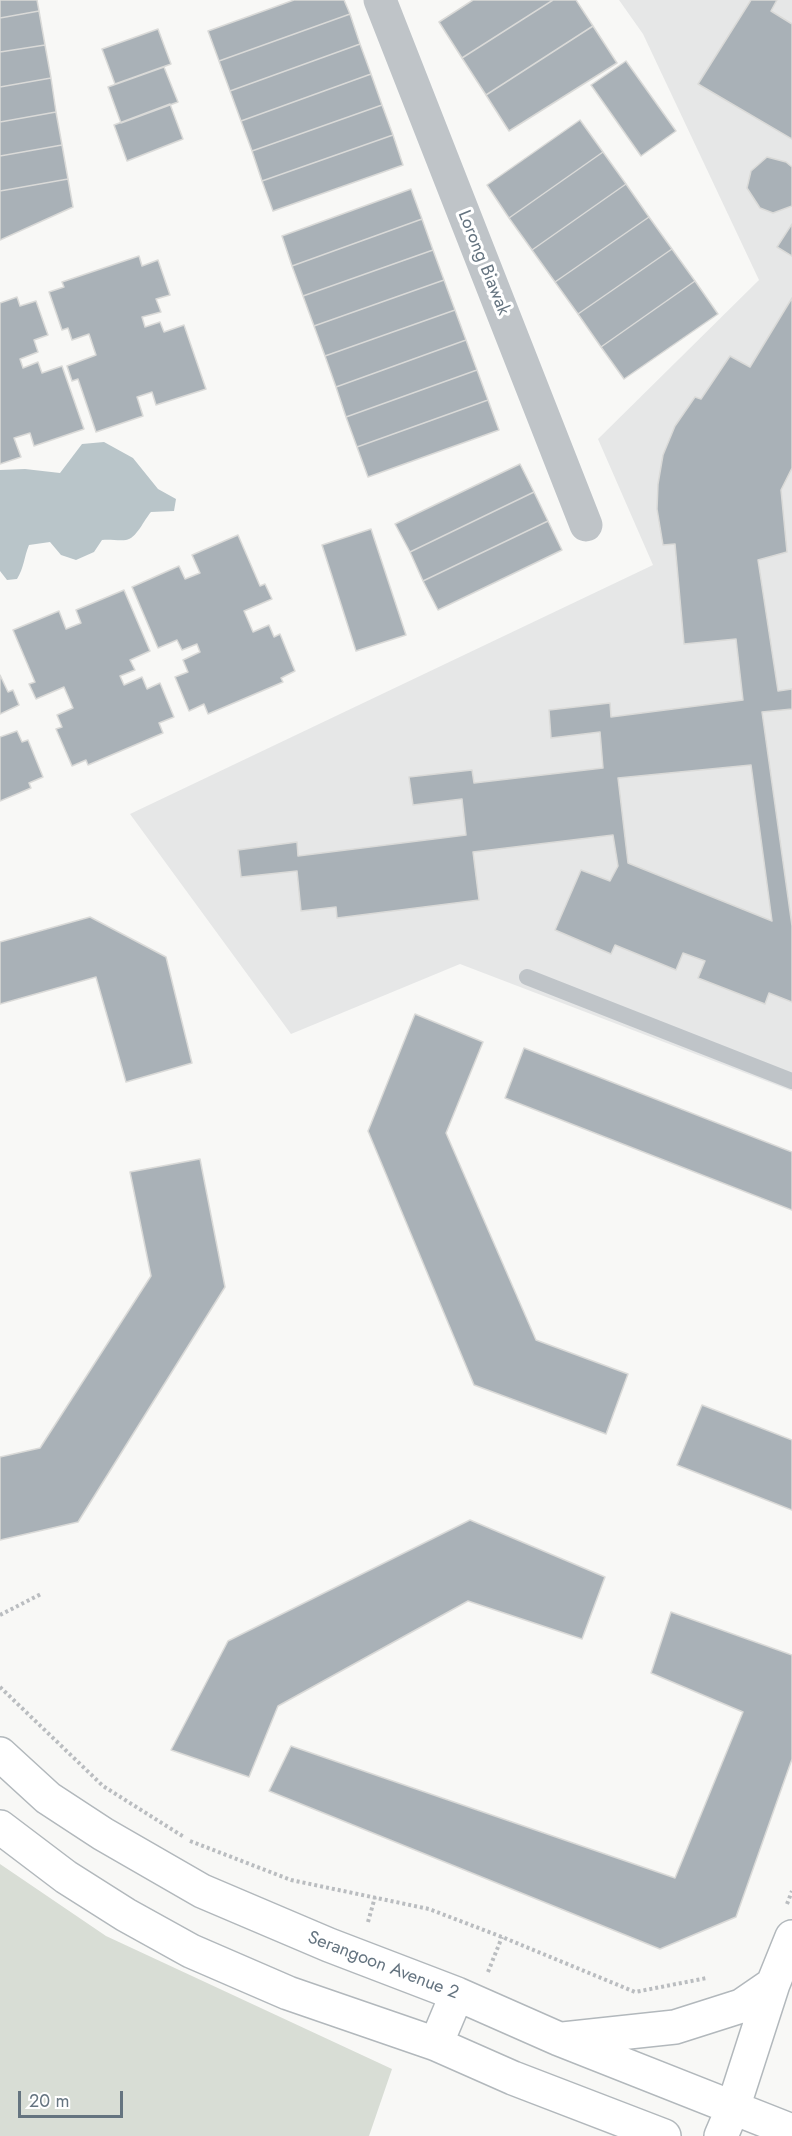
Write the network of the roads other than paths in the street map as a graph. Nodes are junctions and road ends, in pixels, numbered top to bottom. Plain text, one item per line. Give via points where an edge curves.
1 (380, 0) edge
2 (586, 525) dead end
3 (527, 977) dead end
4 (792, 1081) edge
5 (0, 1754) edge
6 (0, 1827) edge
7 (788, 1924) edge
8 (773, 1984) junction
9 (457, 1995) junction
10 (559, 2039) junction
11 (436, 2044) junction
12 (727, 2122) edge
13 (792, 2133) edge
14 (664, 2136) edge

1 - 2 street, Lorong Biawak
3 - 4 lane
5 - 9 main road, Serangoon Avenue 2 via 48,1798 201,1891
6 - 11 main road via 66,1877 191,1951 288,1993
7 - 8 main road
8 - 10 main road via 741,2006 675,2027
8 - 12 main road
9 - 10 main road, Serangoon Avenue 2
9 - 11 main road
10 - 12 main road, Serangoon Avenue 2
11 - 14 main road
12 - 13 main road, Serangoon Avenue 2

